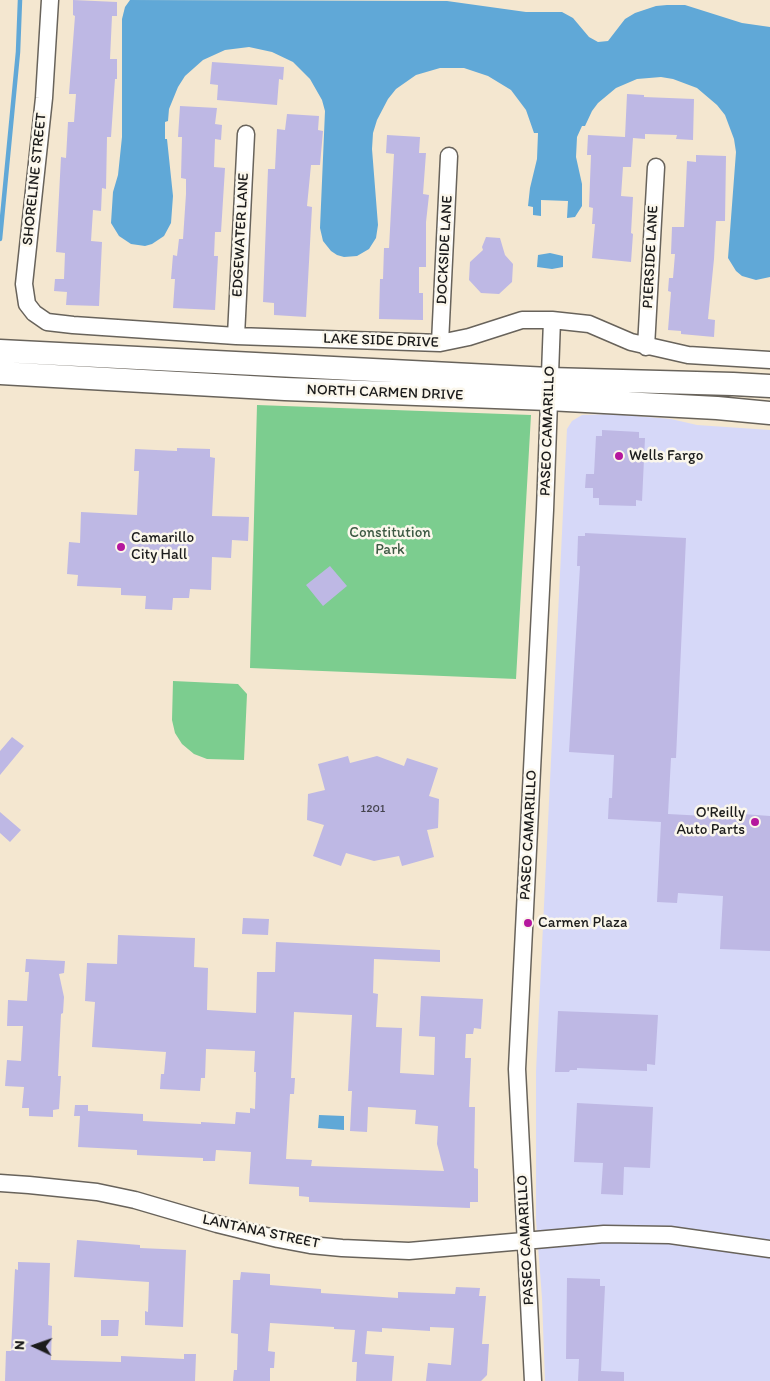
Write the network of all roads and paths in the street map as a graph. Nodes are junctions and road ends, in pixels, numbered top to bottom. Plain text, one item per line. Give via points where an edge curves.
1 (50, 0) edge
2 (246, 134) dead end
3 (450, 156) dead end
4 (656, 167) dead end
5 (552, 320) junction
6 (73, 325) joint
7 (236, 336) junction
8 (440, 344) junction
9 (646, 346) junction
10 (0, 351) edge
11 (770, 360) edge
12 (0, 372) edge
13 (770, 386) edge
14 (549, 389) junction
15 (770, 413) edge
16 (0, 1184) edge
17 (526, 1242) junction
18 (770, 1249) edge
19 (533, 1381) edge

1 - 6 street, SHORELINE STREET via 44,98 24,284 28,304 34,312 47,322
2 - 7 street, EDGEWATER LANE
3 - 8 street, DOCKSIDE LANE
4 - 9 street, PIERSIDE LANE
5 - 8 street, LAKE SIDE DRIVE via 522,320
5 - 9 street, LAKE SIDE DRIVE via 589,324
5 - 14 street, PASEO CAMARILLO
6 - 7 street, LAKE SIDE DRIVE
7 - 8 street, LAKE SIDE DRIVE
9 - 11 street, LAKE SIDE DRIVE via 688,355
10 - 14 main road, NORTH CARMEN DRIVE
12 - 14 main road, NORTH CARMEN DRIVE via 285,389
13 - 14 main road, NORTH CARMEN DRIVE via 733,384
14 - 15 main road, NORTH CARMEN DRIVE
14 - 17 street, PASEO CAMARILLO via 518,1070
16 - 17 street, LANTANA STREET via 97,1192 278,1239 342,1248 409,1251
17 - 18 street, LANTANA STREET via 604,1234 670,1235
17 - 19 street, PASEO CAMARILLO

